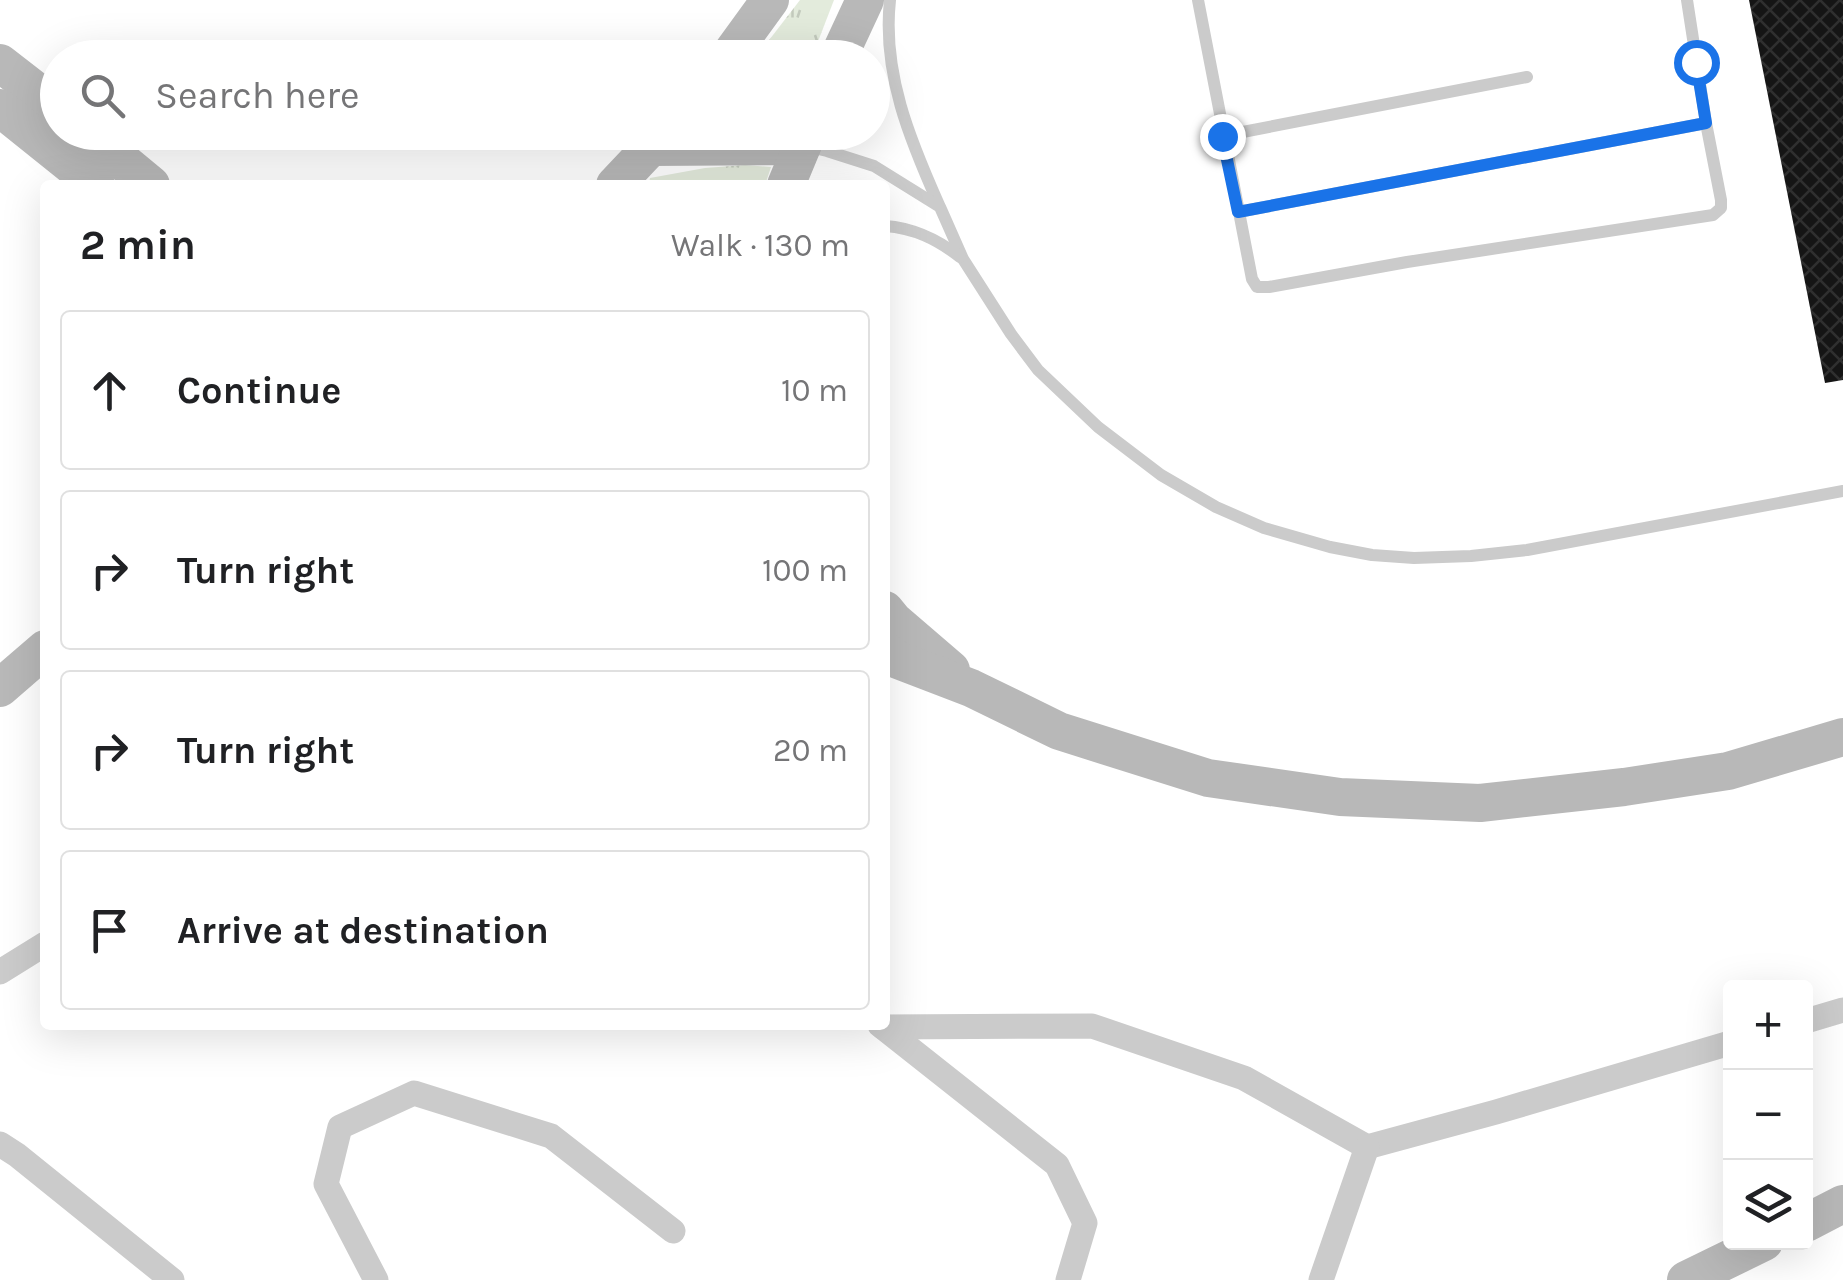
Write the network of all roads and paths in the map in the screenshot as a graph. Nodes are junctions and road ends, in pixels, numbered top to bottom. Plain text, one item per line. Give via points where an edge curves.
1 (770, 0) edge
2 (865, 0) edge
3 (890, 0) edge
4 (1198, 0) edge
5 (1687, 0) edge
6 (741, 40) edge
7 (846, 40) edge
8 (890, 40) edge
9 (890, 47) edge
10 (0, 63) edge
11 (1527, 77) dead end
12 (40, 94) edge
13 (0, 108) edge
14 (1706, 123) junction
15 (1222, 136) junction
16 (40, 140) edge
17 (52, 150) edge
18 (109, 150) edge
19 (648, 150) edge
20 (800, 150) edge
21 (825, 150) edge
22 (90, 180) edge
23 (145, 180) edge
24 (617, 180) edge
25 (788, 180) edge
26 (940, 208) junction
27 (1238, 212) junction
28 (890, 227) edge
29 (963, 259) junction
30 (1843, 490) edge
31 (890, 616) edge
32 (40, 654) edge
33 (890, 654) edge
34 (0, 688) edge
35 (972, 688) junction
36 (1843, 737) edge
37 (40, 947) edge
38 (0, 972) edge
39 (1843, 1010) edge
40 (1813, 1019) edge
41 (890, 1026) edge
42 (887, 1030) edge
43 (1723, 1045) edge
44 (0, 1144) edge
45 (1366, 1147) junction
46 (1843, 1204) edge
47 (1813, 1219) edge
48 (673, 1231) dead end
49 (1748, 1250) edge
50 (172, 1280) edge
51 (376, 1280) edge
52 (1068, 1280) edge
53 (1321, 1280) edge
54 (1686, 1280) edge

1 - 6 street
2 - 7 street
3 - 8 lane
4 - 15 lane
5 - 14 lane
9 - 26 lane via 912,146
10 - 12 street
11 - 15 lane
13 - 16 street
14 - 27 lane
14 - 27 lane via 1722,208 1713,215 1257,287
15 - 27 lane
17 - 22 street
18 - 23 street
19 - 24 street
20 - 25 street
21 - 26 lane via 874,166
26 - 29 lane
28 - 29 lane via 922,233
29 - 30 lane via 1038,370 1098,428 1216,508 1297,538 1372,555 1471,556
31 - 35 street
32 - 34 street
33 - 35 street
35 - 36 street via 1059,731 1208,778 1340,797 1480,803 1624,787 1728,770
37 - 38 street
39 - 40 street
41 - 45 street via 1092,1026 1244,1078
42 - 52 street via 1057,1165 1085,1223
43 - 45 street
44 - 50 street
45 - 53 street
46 - 47 street
48 - 51 street via 551,1136 414,1093 340,1127 326,1184
49 - 54 street

